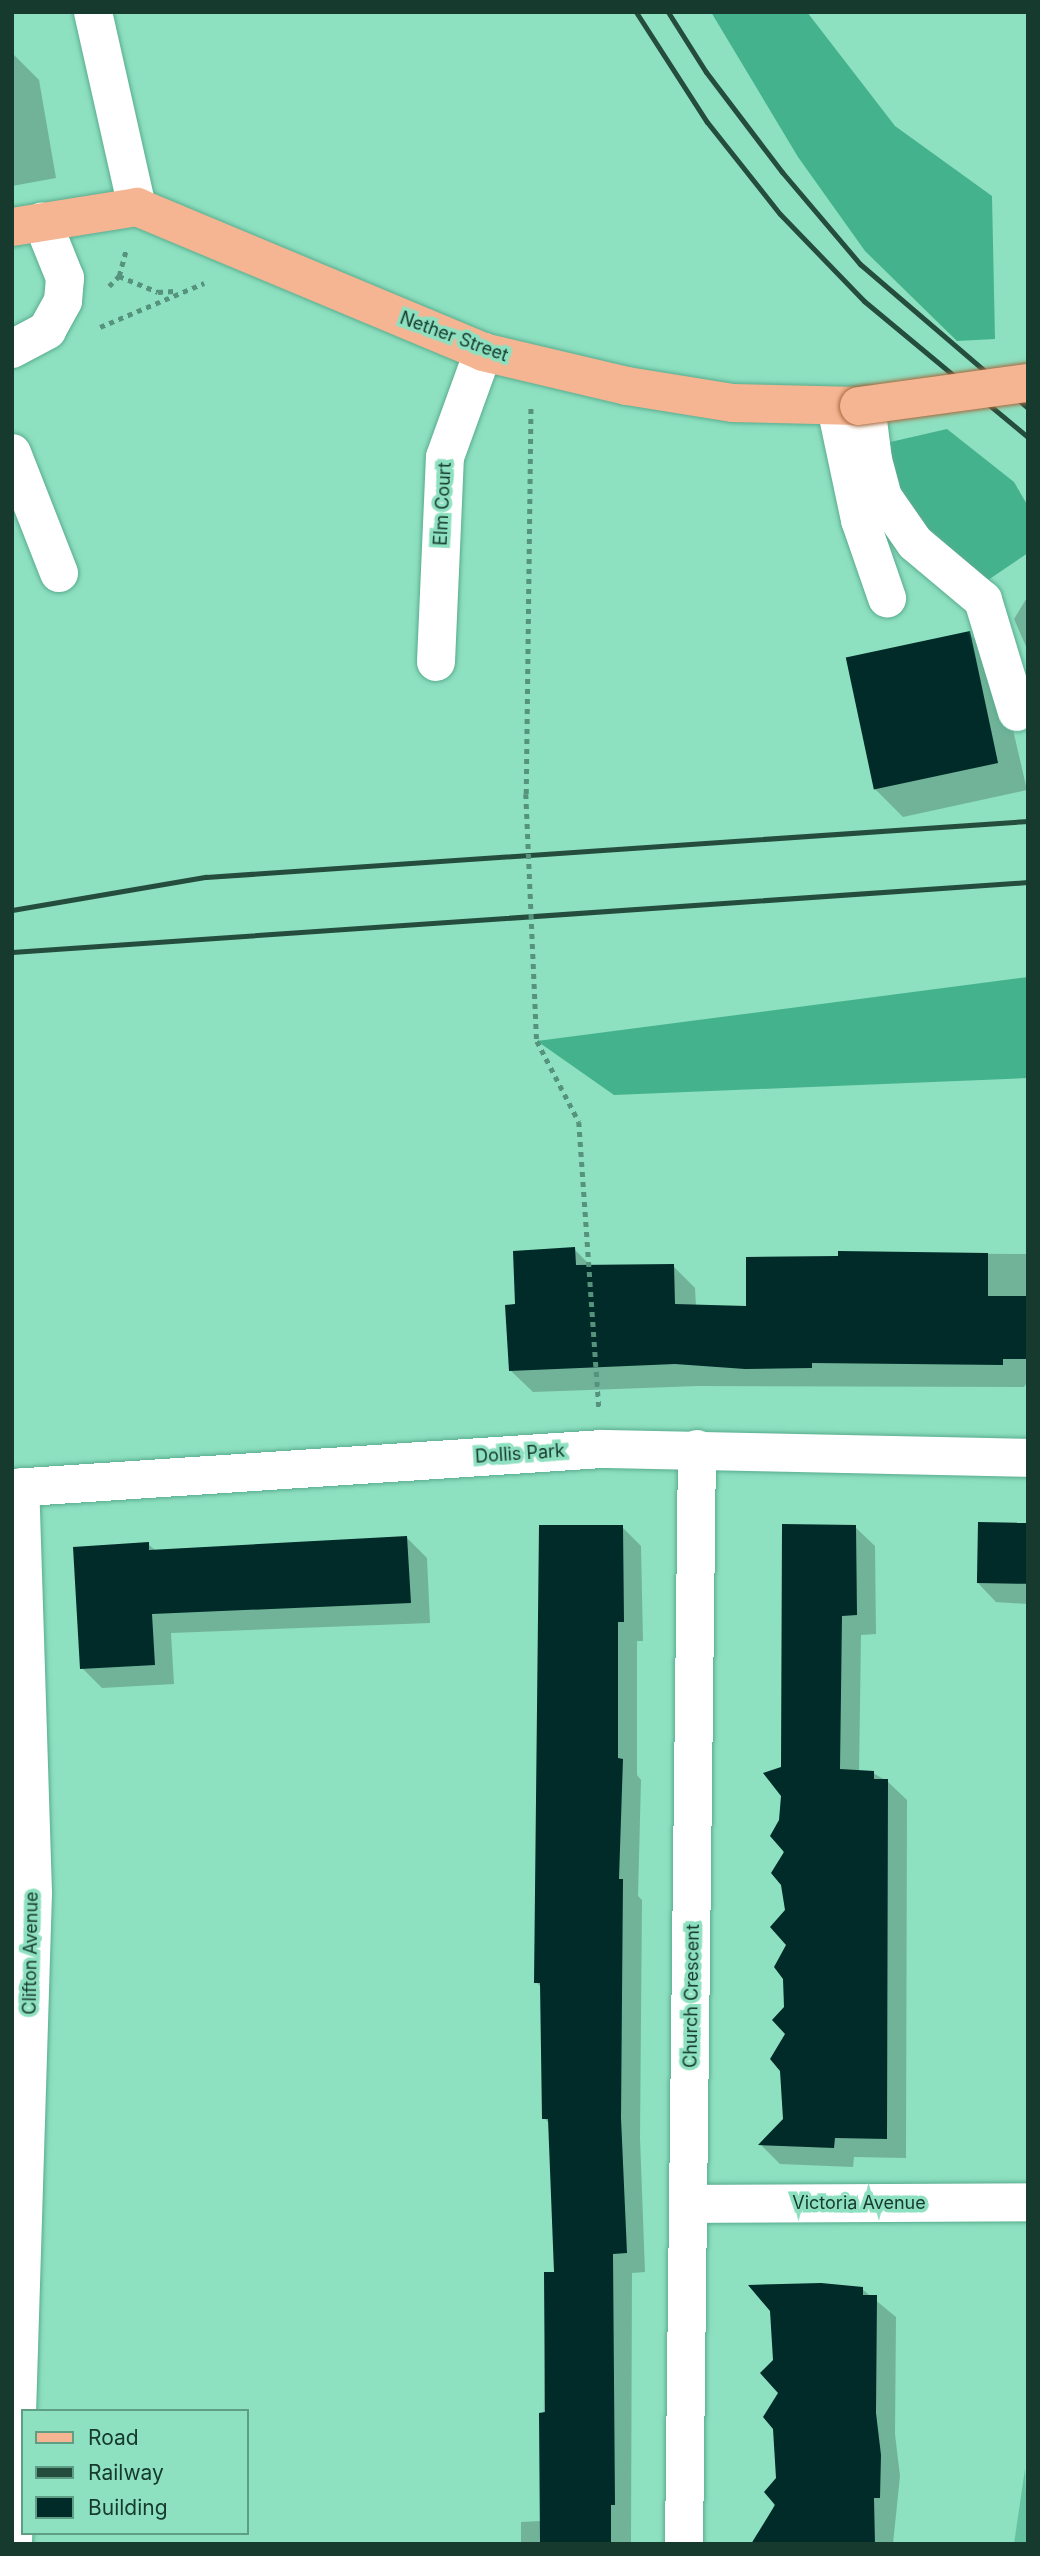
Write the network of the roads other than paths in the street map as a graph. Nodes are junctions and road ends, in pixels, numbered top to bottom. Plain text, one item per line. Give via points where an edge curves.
1 (93, 12) edge
2 (137, 207) junction
3 (27, 224) edge
4 (12, 349) edge
5 (483, 352) junction
6 (1028, 383) edge
7 (854, 406) junction
8 (12, 453) edge
9 (59, 573) dead end
10 (887, 598) dead end
11 (436, 662) dead end
12 (1017, 712) dead end
13 (697, 1449) junction
14 (1028, 1458) edge
15 (16, 1488) edge
16 (1028, 2202) edge
17 (690, 2204) junction
18 (13, 2544) edge
19 (684, 2544) edge

1 - 2 street
2 - 3 main road
2 - 5 main road, Nether Street
3 - 4 street via 65,278 63,301 47,330
5 - 7 main road, Nether Street via 627,386 733,403
5 - 11 street, Elm Court via 445,457
6 - 7 main road, Nether Street, bridge
7 - 10 street via 860,520
7 - 12 street via 883,497 915,543 983,600
8 - 9 street
13 - 14 street, Dollis Park
13 - 15 street, Dollis Park via 602,1449
13 - 17 street, Church Crescent
15 - 18 street, Clifton Avenue via 33,1893
16 - 17 street, Victoria Avenue
17 - 19 street, Church Crescent

